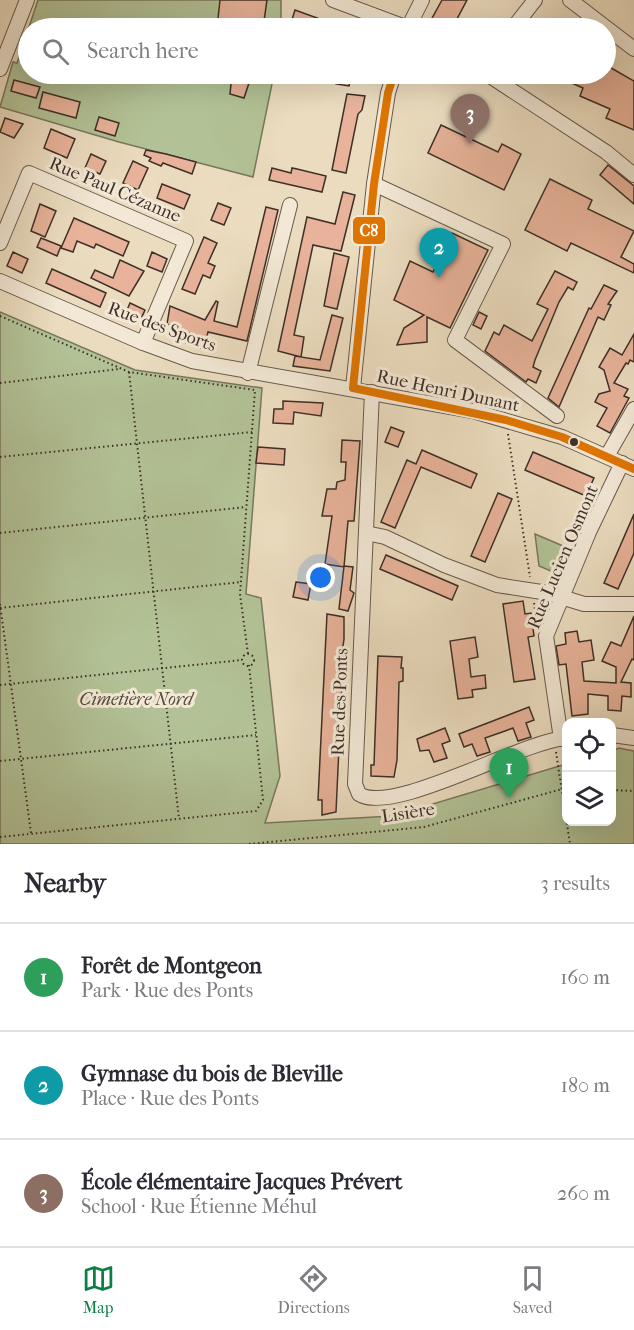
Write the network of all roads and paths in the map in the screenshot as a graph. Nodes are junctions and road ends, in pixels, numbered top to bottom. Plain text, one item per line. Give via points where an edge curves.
1 (27, 0) edge
2 (333, 0) edge
3 (422, 0) edge
4 (535, 0) edge
5 (570, 0) edge
6 (20, 18) edge
7 (381, 18) edge
8 (413, 18) edge
9 (521, 18) edge
10 (594, 18) edge
11 (18, 23) edge
12 (616, 35) edge
13 (634, 49) edge
14 (0, 69) edge
15 (391, 84) edge
16 (502, 84) edge
17 (634, 175) edge
18 (374, 184) junction
19 (290, 205) dead end
20 (0, 243) edge
21 (0, 281) edge
22 (0, 316) edge
23 (143, 343) junction
24 (122, 369) junction
25 (129, 372) junction
26 (248, 372) junction
27 (0, 383) edge
28 (353, 388) junction
29 (372, 392) junction
30 (634, 409) edge
31 (557, 416) dead end
32 (252, 432) junction
33 (137, 443) junction
34 (608, 456) junction
35 (0, 457) edge
36 (628, 466) edge
37 (246, 507) junction
38 (145, 517) junction
39 (0, 533) edge
40 (366, 533) junction
41 (241, 582) junction
42 (154, 591) junction
43 (562, 598) junction
44 (634, 604) edge
45 (0, 606) edge
46 (248, 654) junction
47 (242, 660) junction
48 (249, 665) junction
49 (162, 668) junction
50 (11, 684) junction
51 (0, 685) edge
52 (256, 735) junction
53 (616, 736) edge
54 (634, 738) edge
55 (560, 739) edge
56 (171, 744) junction
57 (21, 759) junction
58 (0, 761) edge
59 (561, 788) junction
60 (616, 790) edge
61 (634, 791) edge
62 (179, 819) junction
63 (31, 833) junction
64 (0, 837) edge
65 (266, 843) edge
66 (249, 844) edge
67 (570, 844) edge

1 - 6 street
2 - 7 street
3 - 8 street
4 - 9 street
5 - 10 street
11 - 14 street
12 - 13 street
15 - 18 street
16 - 17 street via 606,152
18 - 28 street
18 - 31 street via 503,244 455,340
19 - 26 street
20 - 23 street, Rue Paul Cézanne via 29,173 186,241
21 - 23 street, Rue des Sports
22 - 24 path
23 - 26 street, Rue des Sports via 192,361
24 - 25 path
24 - 27 path
25 - 32 path via 255,390
25 - 33 path
26 - 28 street, Rue des Sports
28 - 29 street, Rue Henri Dunant
29 - 34 street, Rue Henri Dunant via 487,415 562,437
29 - 40 street, Rue des Ponts
30 - 34 street
32 - 33 path
32 - 37 path
33 - 35 path
33 - 38 path
34 - 36 street, Rue Henri Dunant
36 - 43 street, Rue Lucien Osmont via 594,521
37 - 38 path
37 - 41 path
38 - 39 path
38 - 42 path
40 - 43 street via 385,537 496,585
40 - 55 street, Rue des Ponts via 355,784 359,794 374,798 424,787
41 - 42 path
41 - 46 path
42 - 45 path
42 - 49 path
43 - 44 street via 584,604
43 - 55 street, Rue Lucien Osmont via 546,636
45 - 50 path
46 - 47 path
46 - 48 path via 254,658
47 - 48 path
47 - 49 path
48 - 52 path
49 - 50 path
49 - 56 path
50 - 51 path
50 - 57 path
52 - 56 path
52 - 62 path via 263,800 256,811
53 - 54 street
55 - 59 path
56 - 57 path
56 - 62 path
57 - 58 path
57 - 63 path
59 - 65 path, Lisière via 424,827
59 - 67 path
60 - 61 path
62 - 63 path
63 - 64 path
65 - 66 path, Lisière

